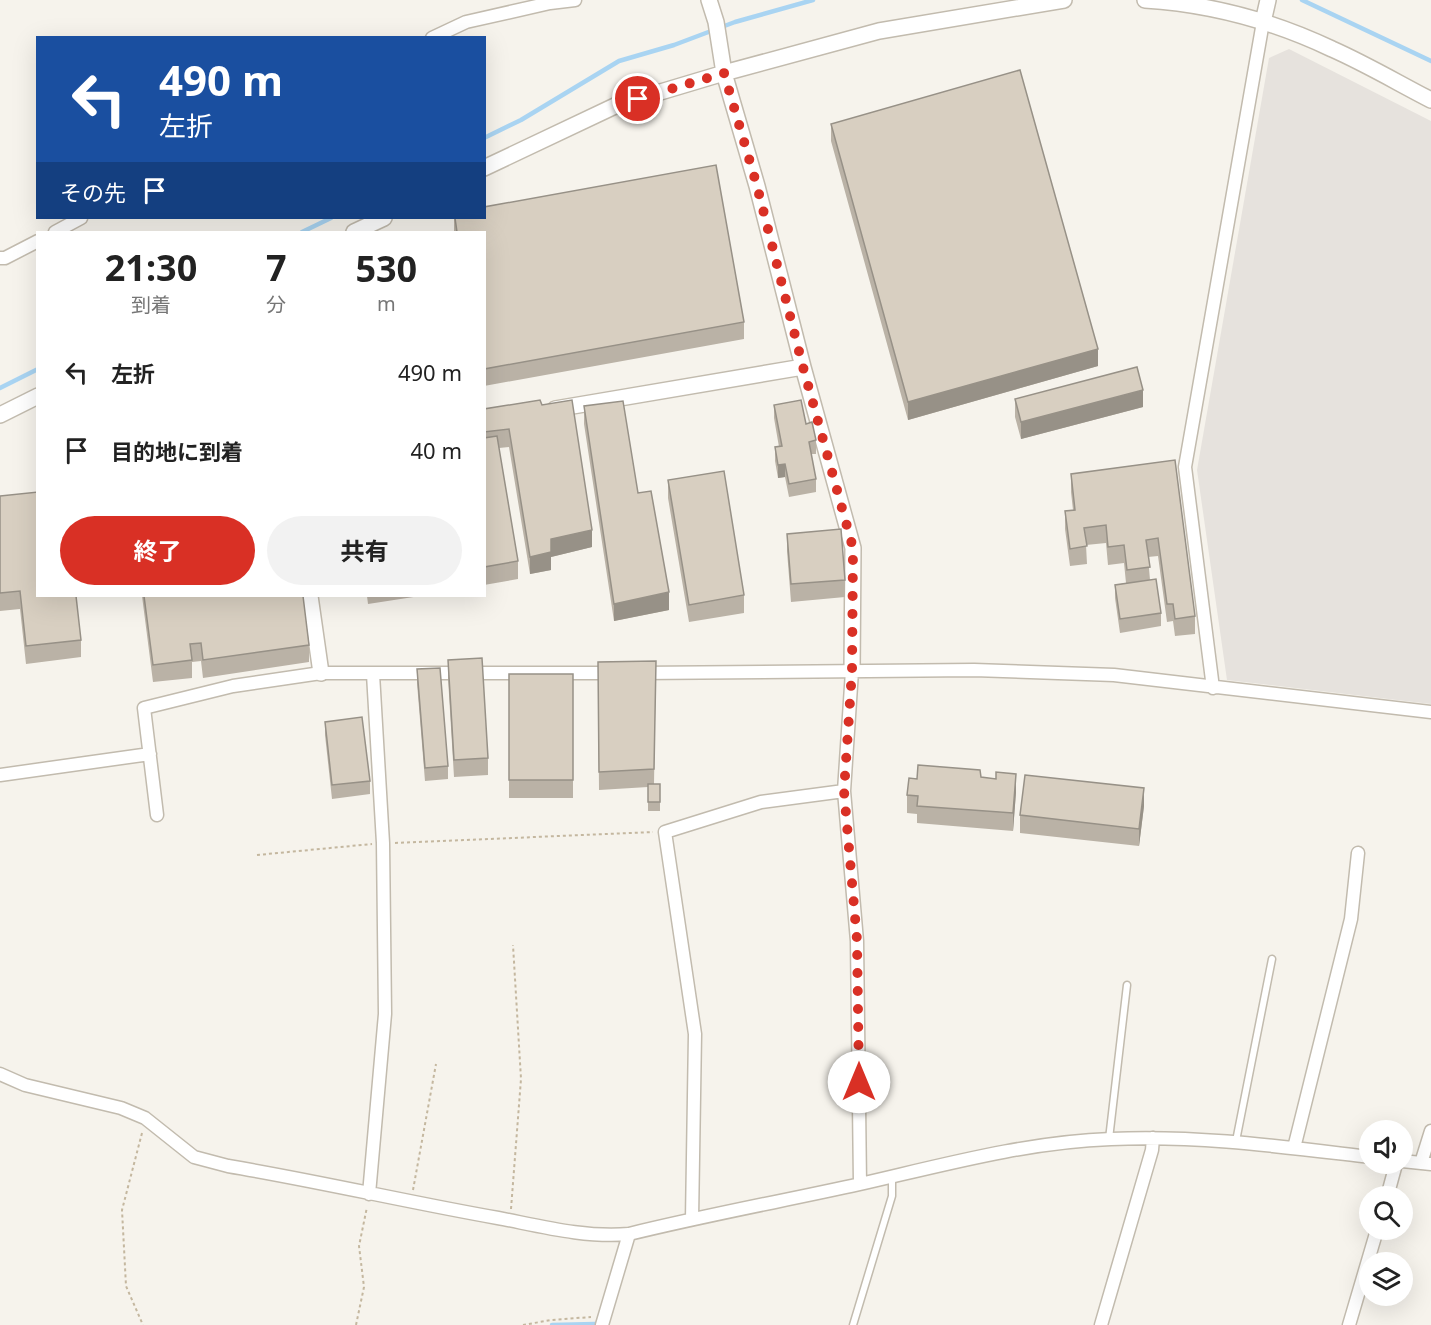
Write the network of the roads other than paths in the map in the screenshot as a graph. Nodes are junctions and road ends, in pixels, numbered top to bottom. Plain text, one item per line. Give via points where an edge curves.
1 (575, 0) edge
2 (709, 0) edge
3 (1064, 0) edge
4 (1145, 0) edge
5 (1268, 0) edge
6 (550, 2) edge
7 (1263, 22) junction
8 (436, 36) edge
9 (724, 73) junction
10 (1431, 100) edge
11 (486, 167) edge
12 (79, 219) edge
13 (382, 219) edge
14 (57, 231) edge
15 (356, 231) edge
16 (36, 243) edge
17 (0, 258) edge
18 (803, 367) junction
19 (36, 397) edge
20 (542, 411) edge
21 (0, 415) edge
22 (310, 597) edge
23 (852, 671) junction
24 (321, 673) junction
25 (373, 674) junction
26 (1213, 688) junction
27 (1431, 712) edge
28 (150, 754) junction
29 (0, 775) edge
30 (844, 791) junction
31 (156, 815) dead end
32 (1358, 854) dead end
33 (1272, 959) dead end
34 (1127, 985) dead end
35 (0, 1074) edge
36 (1431, 1131) edge
37 (1153, 1138) junction
38 (1109, 1139) junction
39 (1236, 1142) junction
40 (1294, 1148) junction
41 (1359, 1156) edge
42 (1426, 1164) edge
43 (892, 1176) junction
44 (860, 1184) junction
45 (369, 1194) junction
46 (692, 1219) junction
47 (629, 1234) junction
48 (1374, 1240) edge
49 (603, 1321) edge
50 (854, 1325) edge
51 (1101, 1325) edge
52 (1349, 1325) edge

1 - 6 street
2 - 9 street
3 - 9 street via 879,31
4 - 7 street via 1207,7
5 - 7 street
6 - 8 street via 466,22
7 - 10 street via 1333,49
7 - 26 street via 1185,466
9 - 11 street via 617,105
9 - 18 street
12 - 14 street
13 - 15 street
16 - 17 street
18 - 20 street
18 - 23 street via 853,548
19 - 21 street
22 - 24 street
23 - 25 street
23 - 26 street via 1114,675
23 - 30 street
24 - 25 street
24 - 28 street via 233,686 144,708
25 - 45 street via 382,843 385,1014
26 - 27 street
28 - 29 street
28 - 31 street
30 - 44 street via 857,940
30 - 46 street via 761,802 665,832 695,1034
32 - 40 street via 1350,919
33 - 39 lane
34 - 38 lane
35 - 45 street via 25,1085 121,1108 145,1119 194,1156
36 - 42 street
37 - 38 street
37 - 39 street
37 - 51 street
38 - 43 street via 964,1159
39 - 40 street
40 - 41 street
43 - 44 street
43 - 50 lane via 892,1196
44 - 46 street
45 - 47 street via 579,1232
46 - 47 street
47 - 49 street
48 - 52 street

